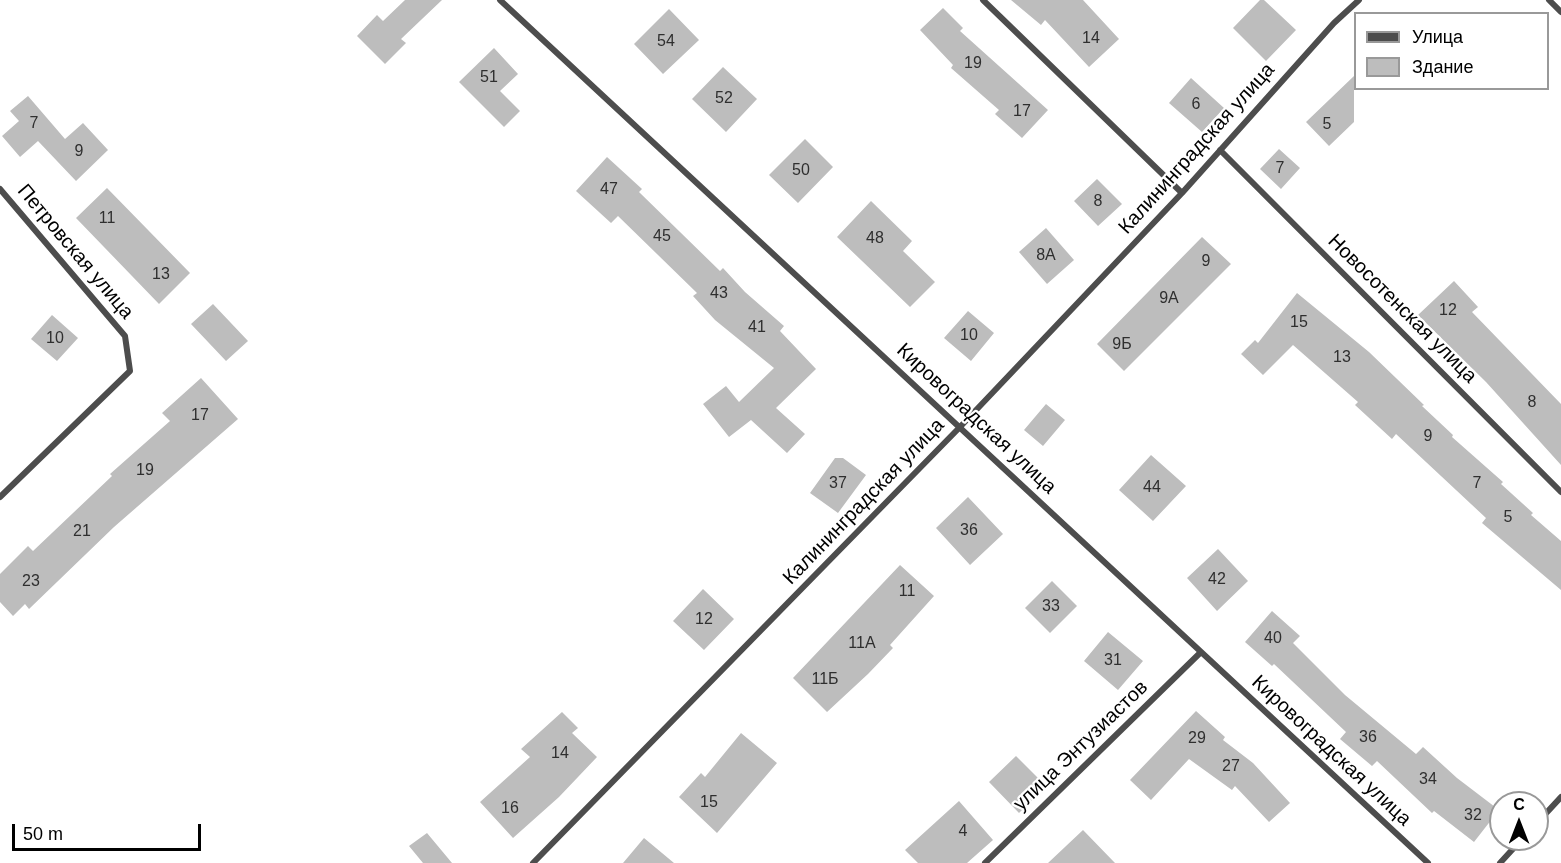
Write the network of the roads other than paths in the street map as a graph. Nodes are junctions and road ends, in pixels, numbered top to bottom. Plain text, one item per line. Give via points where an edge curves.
1 (500, 0) edge
2 (983, 0) edge
3 (1359, 0) edge
4 (1549, 0) edge
5 (1561, 12) edge
6 (1220, 150) junction
7 (0, 189) edge
8 (1182, 193) junction
9 (960, 427) junction
10 (1561, 492) edge
11 (0, 497) edge
12 (1200, 652) junction
13 (1561, 797) edge
14 (1549, 810) edge
15 (1511, 851) edge
16 (532, 863) edge
17 (985, 863) edge
18 (1428, 863) edge
19 (1500, 863) edge

1 - 9 street, Кировоградская улица
2 - 8 street
3 - 6 street, Калининградская улица
4 - 5 street
6 - 8 street, Калининградская улица
6 - 10 street, Новосотенская улица
7 - 11 street, Петровская улица via 124,336 130,371
8 - 9 street, Калининградская улица
9 - 12 street, Кировоградская улица
9 - 16 street, Калининградская улица
12 - 17 street, улица Энтузиастов
12 - 18 street, Кировоградская улица
13 - 14 street
15 - 19 street

